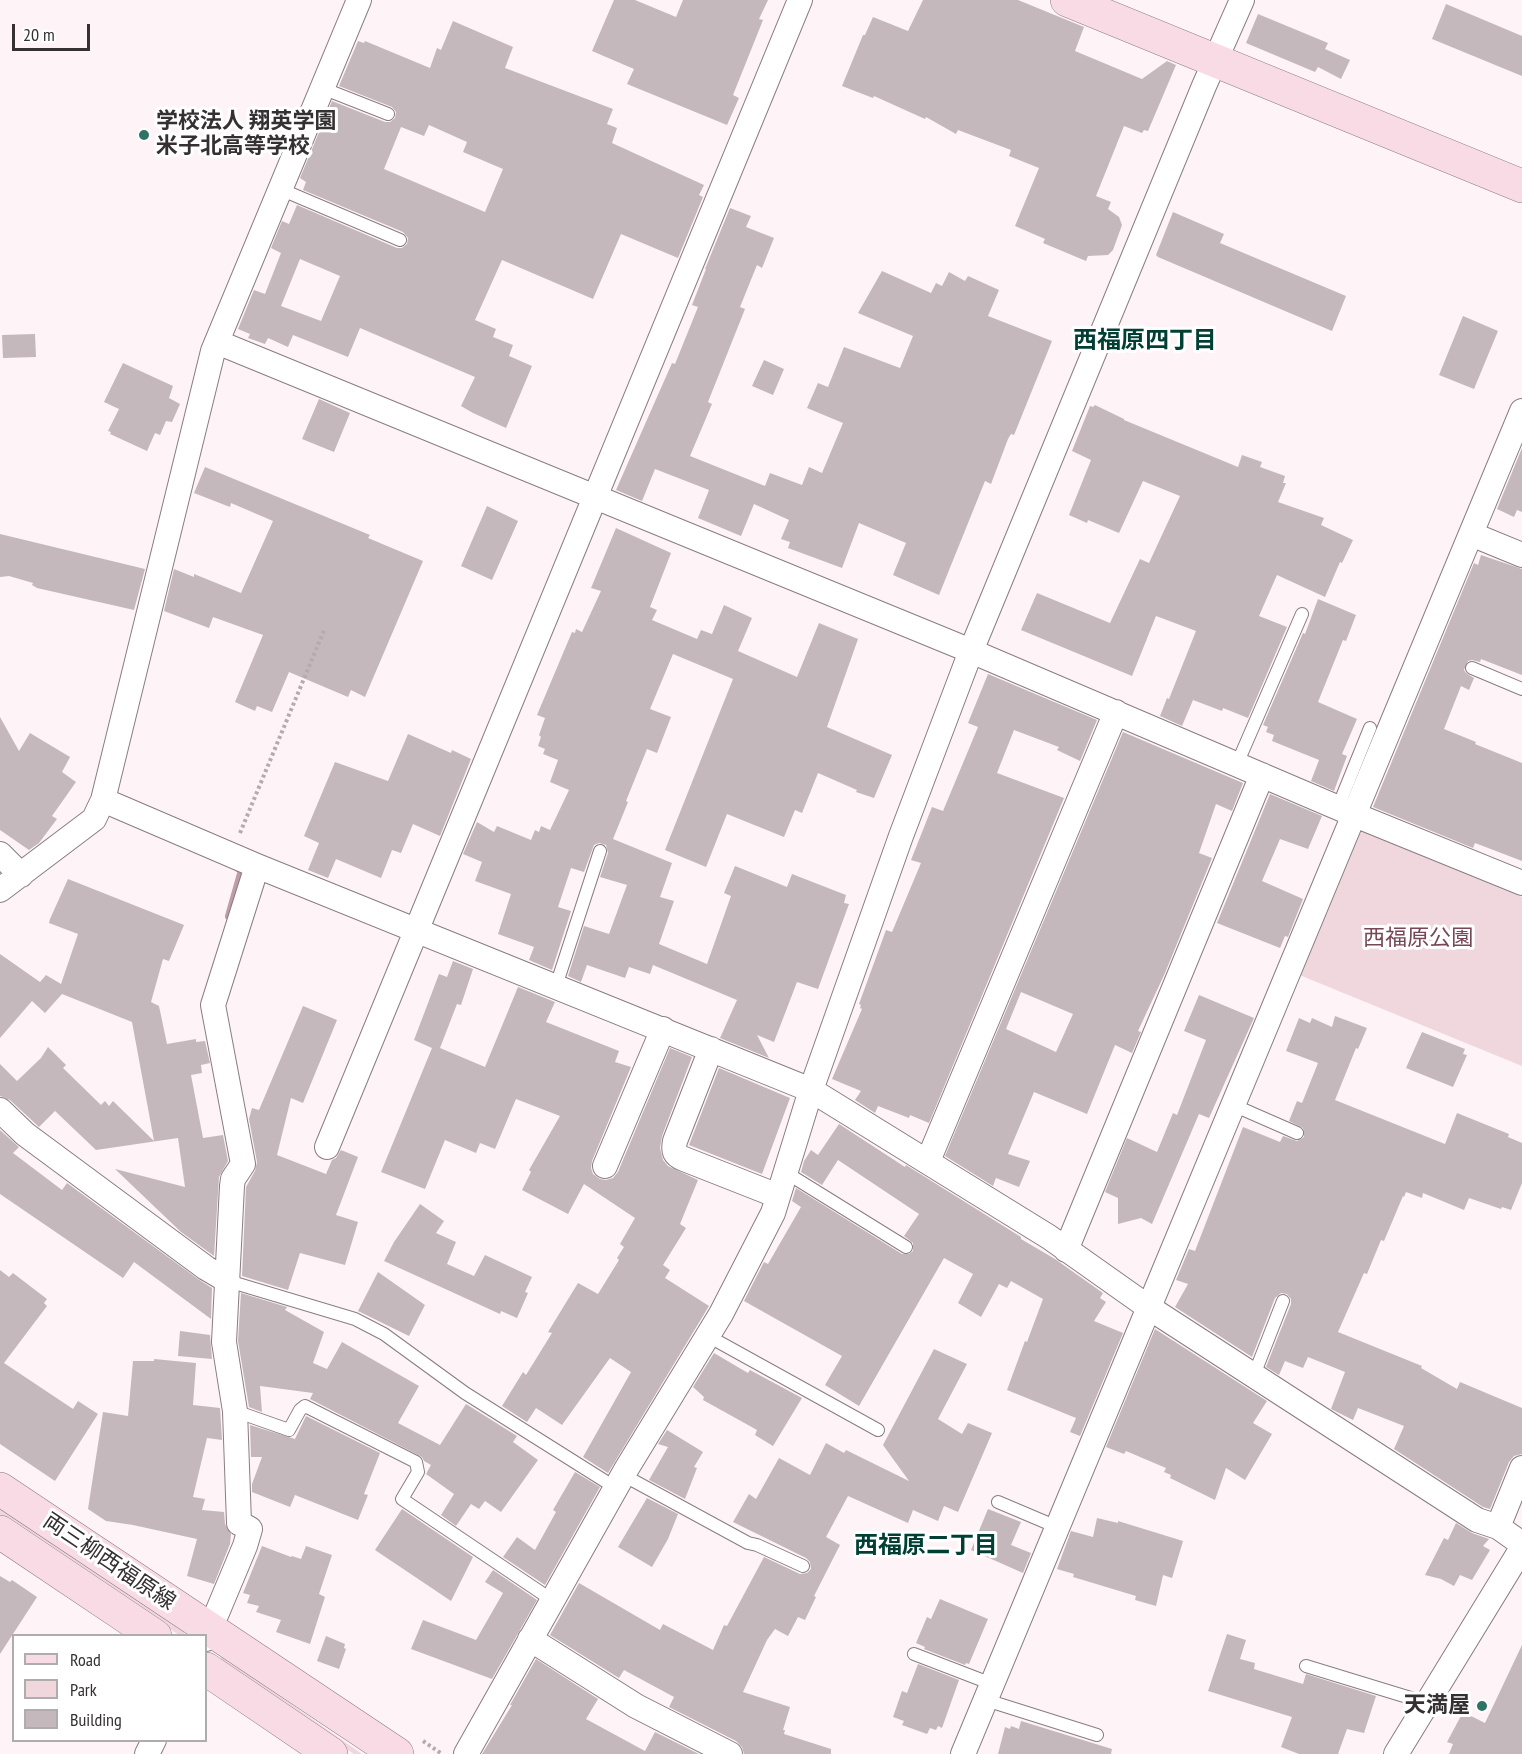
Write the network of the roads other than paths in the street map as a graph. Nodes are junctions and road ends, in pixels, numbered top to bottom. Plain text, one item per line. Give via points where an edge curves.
1 (359, 0) edge
2 (800, 0) edge
3 (1067, 0) edge
4 (1242, 0) edge
5 (1215, 61) junction
6 (322, 88) junction
7 (388, 114) dead end
8 (1522, 186) edge
9 (280, 189) junction
10 (400, 240) dead end
11 (217, 342) junction
12 (1522, 411) edge
13 (595, 497) junction
14 (1471, 534) junction
15 (1522, 555) edge
16 (1302, 614) dead end
17 (971, 651) junction
18 (1472, 668) dead end
19 (1522, 689) edge
20 (1116, 712) junction
21 (1370, 728) dead end
22 (1237, 764) junction
23 (1262, 775) junction
24 (102, 800) junction
25 (1347, 811) junction
26 (600, 851) dead end
27 (0, 854) edge
28 (257, 866) junction
29 (21, 875) junction
30 (1522, 883) edge
31 (0, 890) edge
32 (415, 929) junction
33 (555, 986) junction
34 (663, 1029) junction
35 (711, 1049) junction
36 (811, 1090) junction
37 (1233, 1105) junction
38 (0, 1110) edge
39 (1297, 1133) dead end
40 (327, 1147) dead end
41 (928, 1161) junction
42 (605, 1166) dead end
43 (785, 1172) junction
44 (778, 1196) junction
45 (906, 1247) dead end
46 (1066, 1250) junction
47 (228, 1281) junction
48 (1283, 1301) dead end
49 (1148, 1307) junction
50 (708, 1336) junction
51 (1254, 1375) junction
52 (235, 1411) junction
53 (878, 1430) dead end
54 (1522, 1468) edge
55 (619, 1481) junction
56 (0, 1489) edge
57 (998, 1502) dead end
58 (1057, 1527) junction
59 (1497, 1527) junction
60 (0, 1532) edge
61 (1522, 1546) edge
62 (803, 1566) dead end
63 (552, 1600) junction
64 (153, 1634) edge
65 (208, 1634) edge
66 (530, 1639) junction
67 (914, 1653) dead end
68 (1306, 1666) dead end
69 (207, 1670) edge
70 (989, 1692) junction
71 (1426, 1703) junction
72 (1097, 1736) dead end
73 (331, 1754) edge
74 (398, 1754) edge
75 (466, 1754) edge
76 (730, 1754) edge
77 (963, 1754) edge
78 (1396, 1754) edge

1 - 6 street
2 - 13 street
3 - 5 main road
4 - 5 street
5 - 8 main road
5 - 17 street
6 - 7 lane
6 - 9 street
9 - 10 lane
9 - 11 street
11 - 13 street
11 - 24 street
12 - 14 street
13 - 17 street
13 - 32 street
14 - 15 street
14 - 25 street
16 - 22 lane
17 - 20 street
17 - 36 street
18 - 19 lane
20 - 22 street
20 - 41 street
21 - 25 lane
22 - 23 street
23 - 25 street
23 - 46 street
24 - 28 street
24 - 29 street via 94,819
25 - 30 street
25 - 37 street
26 - 33 lane
27 - 29 street
28 - 32 street
28 - 47 street via 213,1005 243,1164 232,1186
29 - 31 street
32 - 33 street
32 - 40 street
33 - 34 street
34 - 35 street
34 - 42 street
35 - 36 street
35 - 44 street via 675,1141 675,1152
36 - 41 street
36 - 43 street
37 - 39 lane
37 - 49 street
38 - 47 street via 25,1134
41 - 46 street
43 - 44 street
43 - 45 lane
44 - 50 street via 773,1213
46 - 49 street
47 - 52 street via 224,1342
47 - 55 lane via 355,1319 384,1334 465,1393
48 - 51 lane
49 - 51 street
49 - 58 street
50 - 53 lane
50 - 55 street
51 - 59 street via 1477,1520
52 - 63 lane via 289,1430 305,1406 416,1461 418,1472 402,1499
52 - 65 street via 240,1523 250,1529
54 - 59 street
55 - 62 lane
55 - 63 street
56 - 65 main road, 両三柳西福原線
57 - 58 lane
58 - 70 street
59 - 61 street
60 - 64 main road, 両三柳西福原線
61 - 71 street
63 - 66 street
65 - 74 main road, 両三柳西福原線
66 - 75 street
66 - 76 street via 636,1706
67 - 70 lane
68 - 71 lane
69 - 73 main road
70 - 72 lane
70 - 77 street
71 - 78 street

